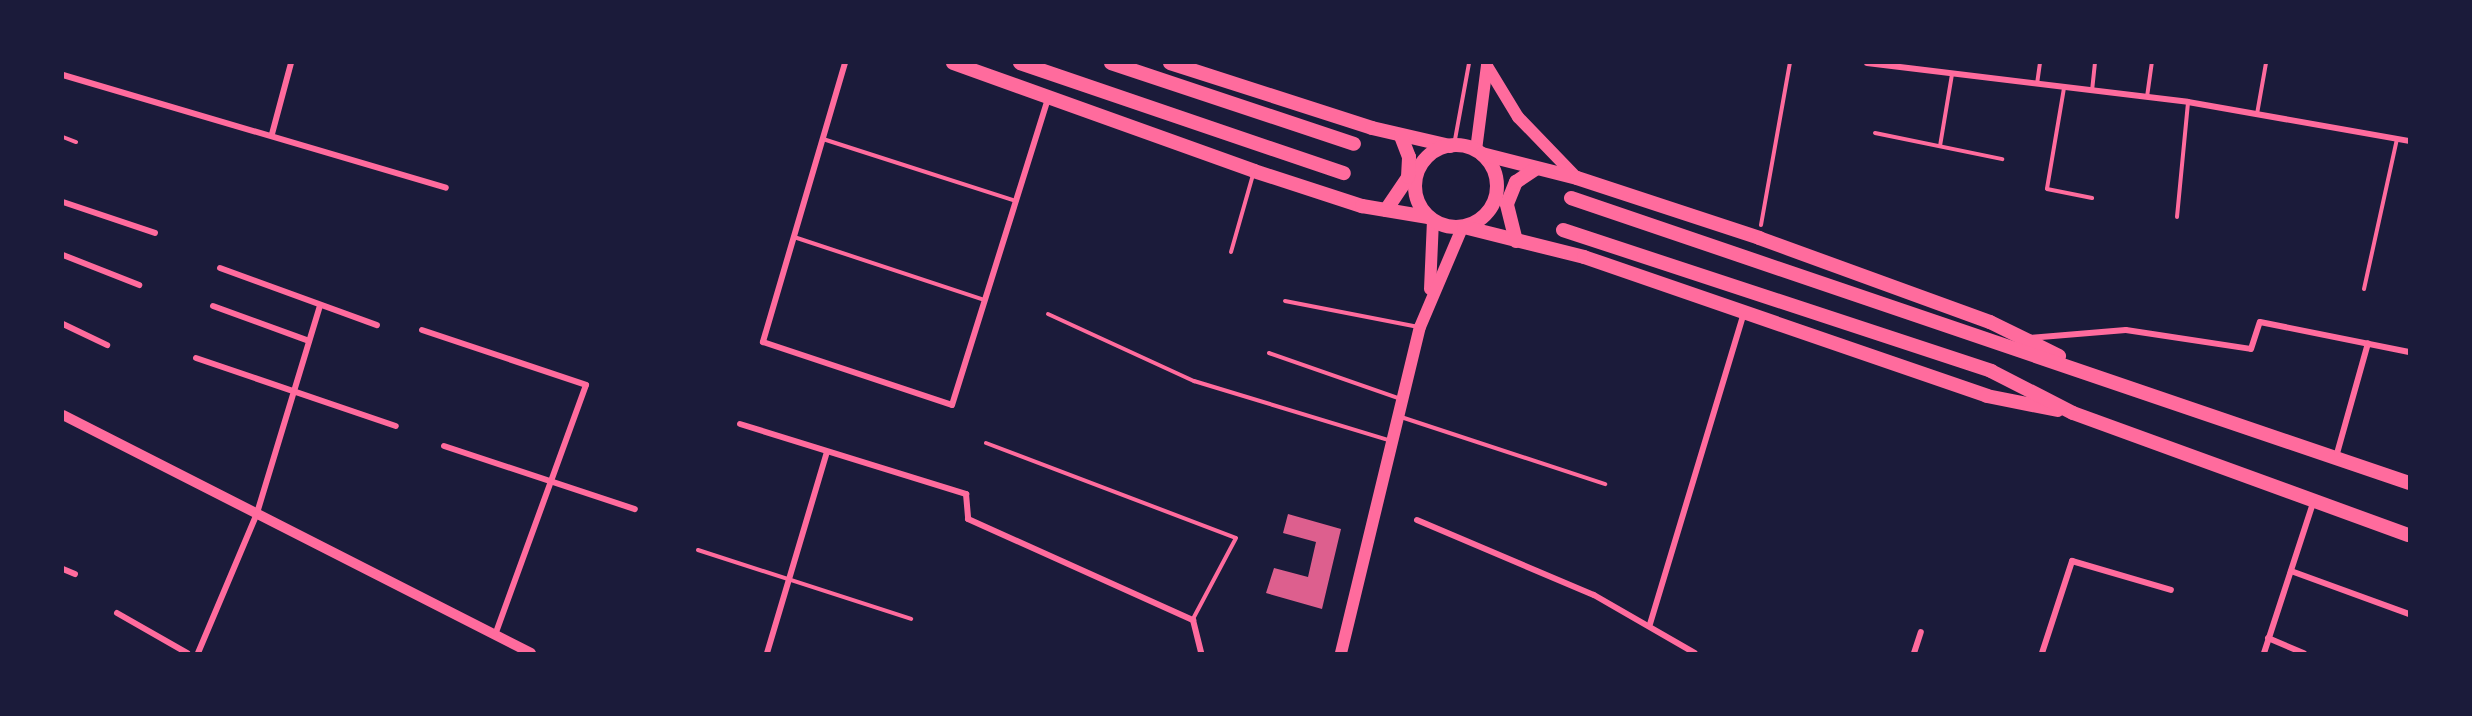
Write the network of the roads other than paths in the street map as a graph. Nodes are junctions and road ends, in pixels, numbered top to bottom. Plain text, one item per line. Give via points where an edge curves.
1 (291, 63) edge
2 (845, 63) edge
3 (953, 63) edge
4 (1020, 63) edge
5 (1111, 63) edge
6 (1170, 63) edge
7 (1469, 63) edge
8 (1867, 63) edge
9 (2040, 63) edge
10 (2095, 63) edge
11 (2152, 63) edge
12 (2266, 63) edge
13 (1487, 64) edge
14 (1952, 74) junction
15 (63, 75) edge
16 (2037, 85) junction
17 (2064, 88) junction
18 (2092, 92) junction
19 (2147, 98) junction
20 (1048, 99) junction
21 (2188, 102) junction
22 (2257, 114) junction
23 (1875, 133) dead end
24 (272, 134) junction
25 (1401, 136) junction
26 (63, 137) edge
27 (823, 139) junction
28 (2397, 139) junction
29 (2409, 141) edge
30 (76, 142) dead end
31 (1354, 144) dead end
32 (1452, 145) junction
33 (1940, 146) junction
34 (1479, 152) junction
35 (2002, 159) dead end
36 (1535, 169) junction
37 (1254, 171) junction
38 (1344, 173) dead end
39 (1577, 178) junction
40 (446, 188) dead end
41 (1570, 198) dead end
42 (2092, 198) dead end
43 (1016, 201) junction
44 (63, 202) edge
45 (1386, 210) junction
46 (2177, 217) dead end
47 (1430, 219) junction
48 (1463, 227) junction
49 (1563, 230) dead end
50 (155, 234) dead end
51 (794, 237) junction
52 (1516, 241) junction
53 (1231, 252) dead end
54 (63, 255) edge
55 (220, 268) dead end
56 (139, 285) dead end
57 (2364, 290) dead end
58 (1430, 294) junction
59 (985, 300) junction
60 (1285, 301) dead end
61 (320, 305) junction
62 (213, 306) dead end
63 (1744, 311) junction
64 (1048, 314) dead end
65 (63, 324) edge
66 (377, 326) dead end
67 (1420, 327) junction
68 (422, 330) dead end
69 (2023, 338) junction
70 (309, 341) junction
71 (2368, 344) junction
72 (107, 345) dead end
73 (2409, 352) edge
74 (1269, 353) dead end
75 (196, 358) dead end
76 (2088, 370) junction
77 (294, 392) junction
78 (1402, 399) junction
79 (2073, 413) junction
80 (63, 415) edge
81 (1398, 416) junction
82 (740, 424) dead end
83 (396, 426) dead end
84 (1392, 441) junction
85 (986, 443) dead end
86 (444, 446) dead end
87 (827, 452) junction
88 (2336, 457) junction
89 (550, 483) junction
90 (2409, 483) edge
91 (1605, 484) dead end
92 (2314, 500) junction
93 (635, 509) dead end
94 (257, 513) junction
95 (1417, 520) dead end
96 (2409, 535) edge
97 (698, 550) dead end
98 (63, 569) edge
99 (2291, 571) junction
100 (75, 574) dead end
101 (789, 580) junction
102 (2171, 590) dead end
103 (117, 614) dead end
104 (2409, 614) edge
105 (911, 619) dead end
106 (1192, 620) junction
107 (1650, 624) junction
108 (1921, 632) dead end
109 (495, 635) junction
110 (2268, 638) junction
111 (187, 653) edge
112 (198, 653) edge
113 (531, 653) edge
114 (767, 653) edge
115 (1201, 653) edge
116 (1341, 653) edge
117 (1695, 653) edge
118 (1914, 653) edge
119 (2042, 653) edge
120 (2264, 653) edge
121 (2304, 653) edge

1 - 24 street
2 - 27 street
3 - 20 highway
4 - 38 highway
5 - 31 highway
6 - 25 highway
7 - 32 lane
8 - 14 street
9 - 16 lane
10 - 18 lane
11 - 19 lane
12 - 22 lane
13 - 34 main road
13 - 39 main road via 1518,117
14 - 16 street
14 - 33 lane
15 - 24 street via 165,108
16 - 17 street
17 - 18 street
17 - 42 lane via 2047,189
18 - 19 street
19 - 21 street
20 - 37 highway
20 - 43 street
21 - 22 street
21 - 46 lane
22 - 28 street
23 - 33 lane
24 - 40 street
25 - 32 highway
25 - 45 highway via 1409,157 1408,177
26 - 30 lane
27 - 43 lane
27 - 51 street
28 - 29 street
28 - 57 lane
32 - 34 highway
32 - 47 highway via 1429,155 1416,174 1416,197
33 - 35 lane
34 - 36 highway
34 - 48 highway via 1496,173 1497,196 1485,217
36 - 39 highway
36 - 52 highway via 1516,182 1507,204
37 - 45 highway
37 - 53 lane
39 - 69 highway via 1759,238
41 - 76 highway via 2000,346
43 - 59 street
44 - 50 street
45 - 47 highway
47 - 48 highway
47 - 58 main road
48 - 52 highway
48 - 58 main road
49 - 79 highway via 1991,371
51 - 59 lane
51 - 59 street via 763,342 952,405
52 - 63 highway via 1584,257
54 - 56 street
55 - 61 street
58 - 67 main road
60 - 67 lane
61 - 66 street
61 - 70 street
62 - 70 street
63 - 79 highway via 1987,396
63 - 107 street
64 - 84 lane via 1194,381
65 - 72 street
67 - 78 main road
68 - 89 street via 586,385
69 - 71 street via 2126,330 2251,349 2260,322
69 - 76 highway
70 - 77 street
71 - 73 street
71 - 88 street
74 - 78 lane
75 - 77 street
76 - 88 highway
77 - 83 street
77 - 94 street
78 - 81 main road
79 - 92 highway
80 - 94 main road
81 - 84 main road
81 - 91 lane
82 - 87 street
84 - 116 main road
85 - 106 lane via 1236,538
86 - 89 street
87 - 101 street
87 - 106 street via 966,495 968,519
88 - 90 highway
89 - 93 street
89 - 109 street
92 - 96 highway
92 - 99 street
94 - 109 main road
94 - 112 street
95 - 107 street via 1594,595
97 - 101 lane
98 - 100 street
99 - 104 street
99 - 110 street
101 - 105 lane
101 - 114 street
102 - 119 street via 2078,559 2066,567
103 - 111 street
106 - 115 street
107 - 117 street
108 - 118 street
109 - 113 main road
110 - 120 street
110 - 121 street

